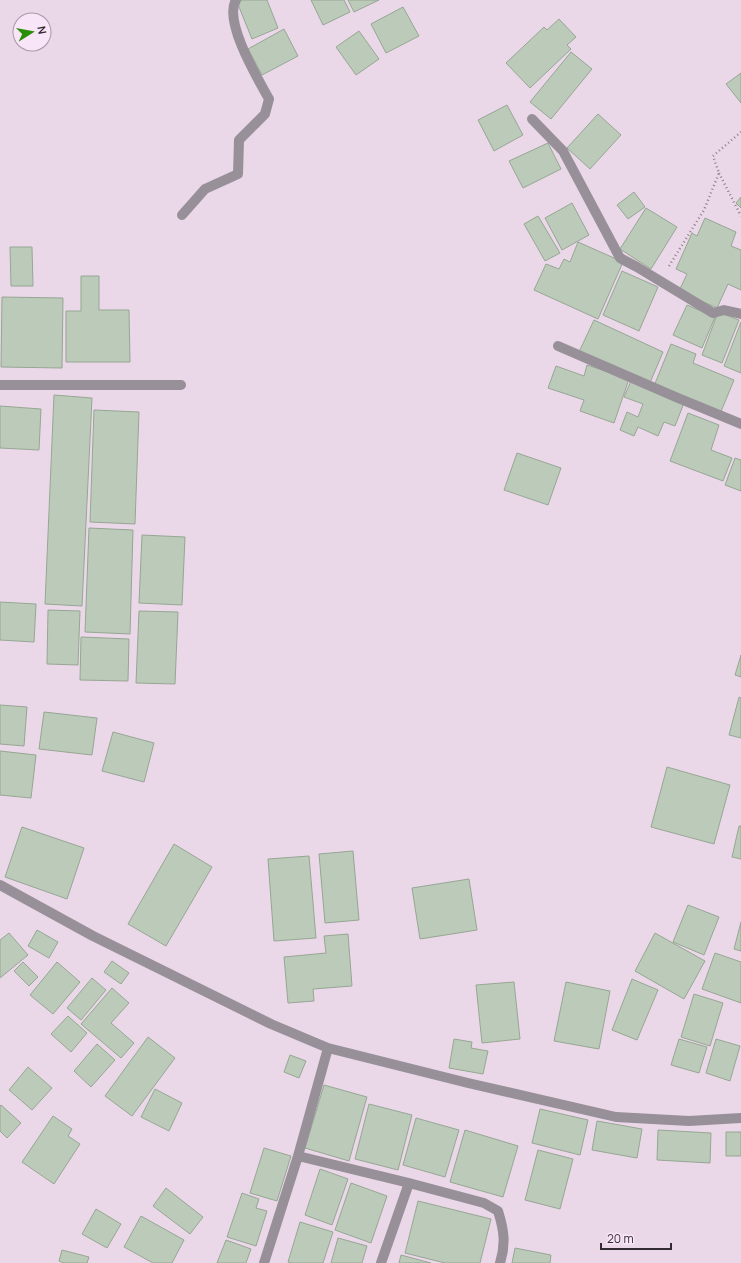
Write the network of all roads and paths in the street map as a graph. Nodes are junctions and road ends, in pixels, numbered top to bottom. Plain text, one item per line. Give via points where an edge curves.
1 (236, 0) edge
2 (532, 119) dead end
3 (741, 132) edge
4 (719, 173) junction
5 (182, 215) dead end
6 (741, 216) edge
7 (660, 282) junction
8 (741, 314) edge
9 (558, 346) dead end
10 (0, 385) edge
11 (181, 385) dead end
12 (741, 424) edge
13 (0, 885) edge
14 (328, 1048) junction
15 (741, 1118) edge
16 (298, 1156) junction
17 (409, 1183) junction
18 (264, 1263) edge
19 (381, 1263) edge
20 (500, 1263) edge

1 - 5 street via 233,5 234,21 246,56 269,99 265,114 239,140 238,174 205,189
2 - 7 street via 564,151 620,258
3 - 4 path via 713,156
4 - 6 path
4 - 7 path via 704,210
7 - 8 street via 713,313 724,310
9 - 12 street
10 - 11 street
13 - 14 street via 93,936 272,1024
14 - 15 street via 616,1117 689,1121
14 - 16 street
16 - 17 street
16 - 18 street
17 - 19 street
17 - 20 street via 484,1203 498,1211 503,1226 504,1251

